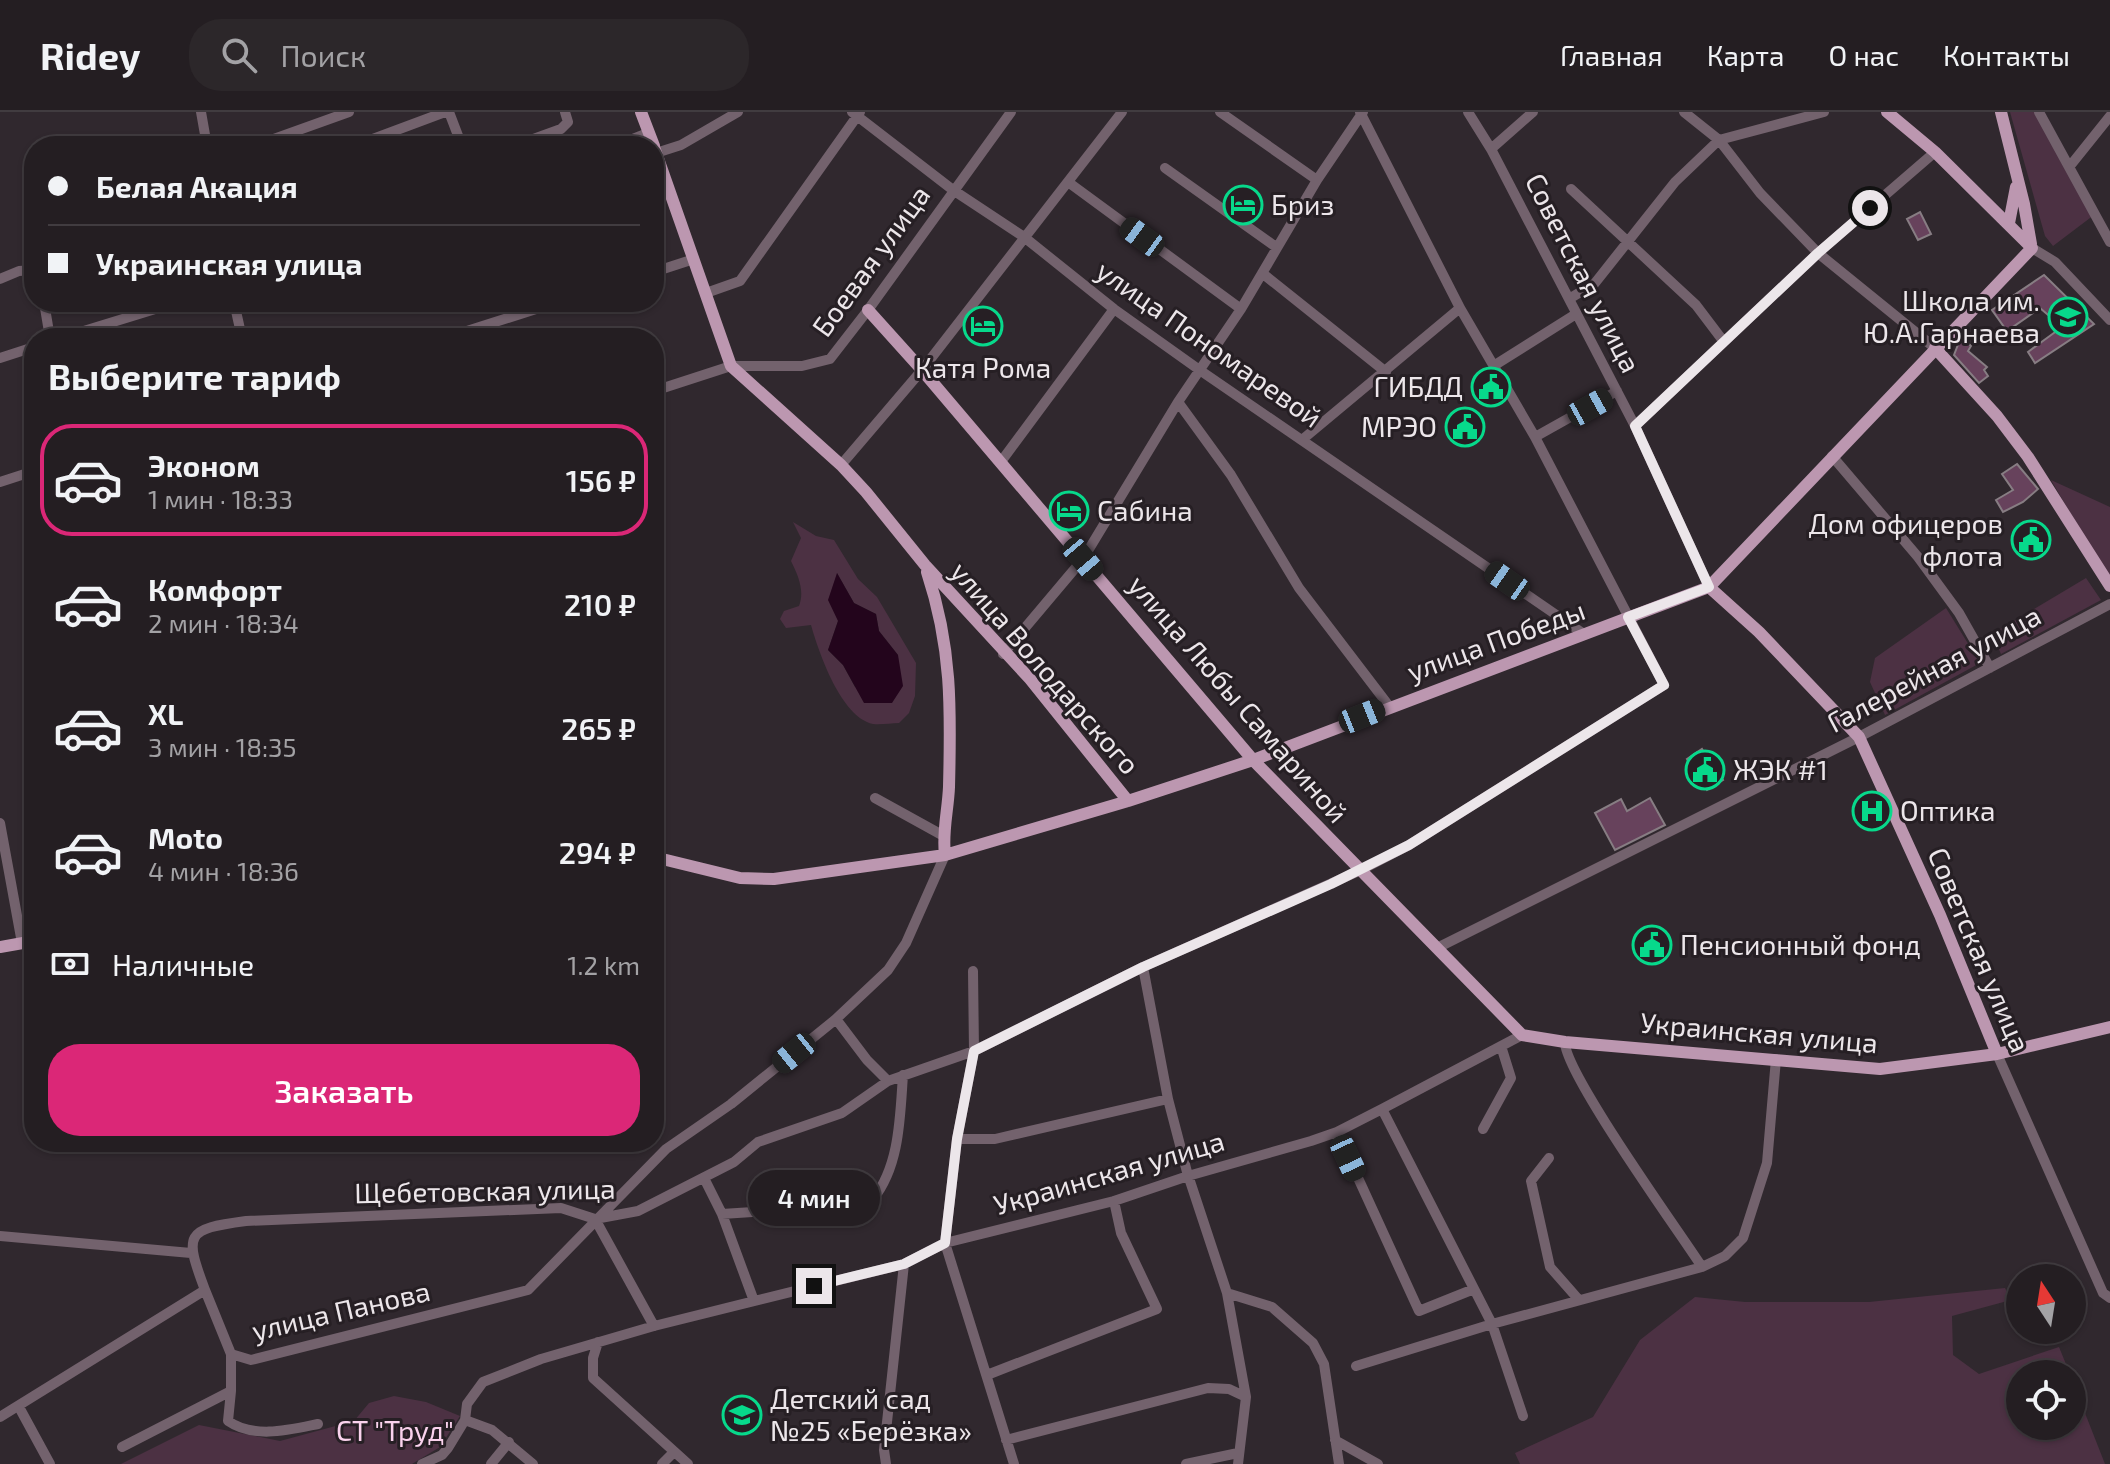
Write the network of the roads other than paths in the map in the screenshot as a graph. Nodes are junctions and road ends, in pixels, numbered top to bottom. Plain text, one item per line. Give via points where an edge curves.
1 (201, 112) edge
2 (349, 112) edge
3 (447, 112) edge
4 (565, 112) edge
5 (641, 112) edge
6 (738, 112) edge
7 (1011, 112) edge
8 (1122, 112) edge
9 (1220, 112) edge
10 (1468, 112) edge
11 (1533, 112) edge
12 (1684, 112) edge
13 (1824, 112) edge
14 (1887, 112) edge
15 (2001, 112) edge
16 (2039, 112) edge
17 (857, 113) edge
18 (1362, 113) edge
19 (1896, 116) edge
20 (2110, 116) edge
21 (648, 133) junction
22 (205, 136) edge
23 (282, 136) edge
24 (389, 136) edge
25 (458, 136) edge
26 (542, 136) edge
27 (640, 136) edge
28 (649, 136) edge
29 (1719, 140) junction
30 (664, 147) edge
31 (1491, 149) junction
32 (1935, 152) junction
33 (2070, 166) junction
34 (1165, 168) dead end
35 (2016, 172) junction
36 (664, 174) edge
37 (1317, 180) junction
38 (1068, 182) junction
39 (1571, 189) dead end
40 (953, 190) junction
41 (1990, 205) junction
42 (2009, 223) junction
43 (1024, 237) junction
44 (1627, 242) junction
45 (2110, 242) edge
46 (1276, 247) junction
47 (2032, 248) junction
48 (1818, 253) junction
49 (694, 259) junction
50 (664, 269) edge
51 (24, 271) edge
52 (1262, 273) junction
53 (0, 279) edge
54 (706, 293) junction
55 (1569, 299) junction
56 (1460, 308) junction
57 (1114, 309) junction
58 (1241, 309) junction
59 (868, 310) junction
60 (146, 312) edge
61 (527, 312) edge
62 (1576, 314) junction
63 (2110, 320) edge
64 (94, 328) edge
65 (476, 328) edge
66 (1724, 342) junction
67 (24, 350) edge
68 (1933, 350) junction
69 (0, 358) edge
70 (1495, 365) junction
71 (731, 366) junction
72 (922, 370) junction
73 (1201, 371) junction
74 (1386, 372) junction
75 (664, 388) edge
76 (1617, 391) junction
77 (1178, 402) junction
78 (1635, 426) junction
79 (1535, 437) junction
80 (1303, 439) junction
81 (1832, 456) junction
82 (1000, 463) junction
83 (841, 465) junction
84 (24, 474) edge
85 (0, 482) edge
86 (1083, 559) junction
87 (925, 565) junction
88 (2110, 586) edge
89 (1709, 587) junction
90 (2110, 604) edge
91 (1628, 617) junction
92 (1584, 634) junction
93 (1003, 654) junction
94 (1990, 668) junction
95 (1389, 706) junction
96 (1859, 737) junction
97 (1253, 760) junction
98 (875, 798) dead end
99 (1128, 801) junction
100 (0, 823) edge
101 (942, 835) junction
102 (945, 855) junction
103 (664, 859) edge
104 (1359, 871) junction
105 (24, 925) edge
106 (24, 943) edge
107 (0, 947) edge
108 (1437, 948) junction
109 (1143, 967) junction
110 (973, 971) dead end
111 (836, 1019) junction
112 (2110, 1027) edge
113 (1522, 1035) junction
114 (1565, 1042) junction
115 (1501, 1046) junction
116 (974, 1051) junction
117 (1997, 1054) junction
118 (1776, 1059) junction
119 (903, 1075) junction
120 (888, 1081) junction
121 (1168, 1099) junction
122 (1382, 1109) junction
123 (1483, 1129) dead end
124 (1337, 1132) junction
125 (957, 1139) junction
126 (664, 1151) edge
127 (663, 1152) edge
128 (1549, 1158) dead end
129 (1188, 1176) junction
130 (704, 1178) junction
131 (1114, 1201) junction
132 (722, 1214) junction
133 (595, 1219) junction
134 (0, 1236) edge
135 (945, 1243) junction
136 (191, 1253) junction
137 (904, 1264) junction
138 (1702, 1267) junction
139 (1474, 1289) junction
140 (205, 1290) junction
141 (1227, 1293) junction
142 (2106, 1296) edge
143 (1579, 1300) junction
144 (754, 1301) junction
145 (1492, 1324) junction
146 (654, 1326) junction
147 (598, 1342) junction
148 (231, 1354) junction
149 (1356, 1366) dead end
150 (987, 1375) junction
151 (231, 1391) junction
152 (1246, 1397) junction
153 (19, 1407) junction
154 (1523, 1416) dead end
155 (0, 1417) edge
156 (465, 1420) junction
157 (318, 1424) dead end
158 (1006, 1440) junction
159 (1335, 1440) junction
160 (509, 1442) junction
161 (122, 1447) dead end
162 (673, 1453) junction
163 (1238, 1458) edge
164 (50, 1464) edge
165 (422, 1464) edge
166 (491, 1464) edge
167 (533, 1464) edge
168 (662, 1464) edge
169 (688, 1464) edge
170 (886, 1464) edge
171 (1014, 1464) edge
172 (1186, 1464) edge
173 (1339, 1464) edge
174 (1378, 1464) edge

1 - 22 street
2 - 23 street
3 - 24 street
3 - 25 street
4 - 26 street via 568,122
5 - 21 main road, улица Володарского
6 - 30 street via 681,145
7 - 40 street, Боевая улица
8 - 38 street
9 - 37 street
10 - 31 street, Советская улица
11 - 31 street
12 - 29 street
13 - 29 street
14 - 19 main road
15 - 35 main road
16 - 33 street
17 - 40 street, улица Пономаревой
17 - 54 street via 740,281
18 - 37 street
18 - 56 street
19 - 32 main road
20 - 33 street
21 - 27 street
21 - 28 main road, улица Володарского
29 - 44 street via 1675,182
29 - 48 street via 1760,193
31 - 55 street, Советская улица
32 - 41 main road
32 - 48 street
33 - 45 street
34 - 46 street
35 - 41 main road via 2010,196
35 - 42 main road
35 - 47 main road
36 - 49 main road, улица Володарского
37 - 46 street
38 - 43 street
38 - 58 street
39 - 44 street
40 - 43 street, улица Пономаревой
40 - 59 street, Боевая улица
41 - 42 main road
42 - 47 main road
43 - 57 street, улица Пономаревой
43 - 72 street
44 - 55 street via 1595,283
44 - 66 street via 1696,305
46 - 52 street
47 - 63 street
47 - 68 main road, улица Победы
48 - 66 street
48 - 68 street
49 - 50 street
49 - 54 main road, улица Володарского
51 - 53 street
52 - 58 street
52 - 74 street
54 - 71 main road, улица Володарского
55 - 62 street, Советская улица
56 - 70 street
56 - 74 street
57 - 73 street, улица Пономаревой
57 - 82 street
58 - 73 street
59 - 71 street, Боевая улица via 830,359 802,366
59 - 72 main road, улица Любы Самариной
60 - 64 street
61 - 65 street
62 - 70 street
62 - 76 street, Советская улица
66 - 78 street
67 - 69 street
68 - 81 main road, улица Победы
68 - 88 main road via 1997,416 2028,457
70 - 79 street
71 - 75 street, Боевая улица
71 - 83 main road, улица Володарского
72 - 82 main road, улица Любы Самариной
72 - 83 street
73 - 77 street
73 - 80 street, улица Пономаревой
74 - 80 street
76 - 78 street, Советская улица
76 - 79 street
77 - 86 street
77 - 95 street via 1231,475 1299,588
78 - 89 street, Советская улица
79 - 91 street
80 - 92 street, улица Пономаревой
81 - 89 main road, улица Победы
81 - 94 street via 1918,557
82 - 86 main road, улица Любы Самариной
83 - 87 main road, улица Володарского
84 - 85 street
86 - 93 street
86 - 97 main road, улица Любы Самариной
87 - 93 main road, улица Володарского
87 - 101 main road, улица Володарского via 948,654 949,790
89 - 91 main road, улица Победы
89 - 96 main road, Советская улица
90 - 94 street, Галерейная улица
91 - 92 main road, улица Победы
91 - 104 street, Щебетовская улица via 1664,685
92 - 95 main road, улица Победы
93 - 99 main road, улица Володарского via 1030,679
94 - 96 street, Галерейная улица
95 - 97 main road, улица Победы
96 - 108 street, Галерейная улица
96 - 117 main road, Советская улица
97 - 99 main road, улица Победы
97 - 104 main road, улица Любы Самариной
98 - 101 street
99 - 102 main road, улица Победы
100 - 105 street
101 - 102 main road, улица Володарского
102 - 103 main road, улица Победы via 774,879 740,878
102 - 111 street, улица Панова via 925,905 888,970
104 - 108 main road, улица Любы Самариной
104 - 109 street, Щебетовская улица
106 - 107 main road
108 - 113 main road, улица Любы Самариной
109 - 116 street, Щебетовская улица
109 - 121 street
110 - 116 street
111 - 120 street
111 - 126 street, улица Панова
112 - 117 main road, Украинская улица
113 - 114 main road, Украинская улица
113 - 115 street, Украинская улица
114 - 118 main road, Украинская улица
114 - 138 street via 1583,1089
115 - 122 street, Украинская улица
115 - 123 street via 1511,1078
116 - 119 street, Щебетовская улица
116 - 125 street
117 - 118 main road, Украинская улица via 1880,1069
117 - 142 street, Советская улица
118 - 138 street via 1767,1163 1743,1238 1725,1256
119 - 120 street, Щебетовская улица
119 - 132 street via 899,1131 884,1185 873,1199
120 - 130 street, Щебетовская улица via 842,1113 758,1142
121 - 125 street via 995,1139
121 - 129 street
122 - 124 street, Украинская улица
122 - 139 street
124 - 129 street, Украинская улица
124 - 139 street via 1419,1311
125 - 135 street
127 - 133 street, улица Панова
128 - 143 street via 1531,1181 1533,1200 1550,1267
129 - 131 street, Украинская улица
129 - 141 street
130 - 132 street
130 - 133 street, Щебетовская улица via 638,1211
131 - 135 street, Украинская улица
131 - 150 street via 1121,1233 1157,1309
132 - 144 street
133 - 136 street, Щебетовская улица via 561,1208 246,1221 208,1226 194,1240
133 - 146 street
133 - 148 street, улица Панова via 528,1290 251,1360
134 - 136 street
135 - 137 street, Украинская улица
135 - 150 street
136 - 140 street
137 - 144 street, Украинская улица
137 - 170 street
138 - 143 street
139 - 145 street
140 - 148 street, улица Панова
140 - 153 street
141 - 152 street
141 - 159 street via 1272,1307 1313,1343 1324,1364
143 - 145 street
144 - 146 street, Украинская улица
145 - 149 street
145 - 154 street
146 - 147 street, Украинская улица
147 - 156 street, Украинская улица via 483,1382 467,1404
147 - 162 street via 593,1378
148 - 151 street
150 - 158 street
151 - 157 street via 228,1421 237,1427 277,1433
151 - 161 street
152 - 158 street via 1208,1388
152 - 163 street
153 - 155 street
153 - 164 street
156 - 160 street
156 - 165 street, Украинская улица via 442,1455
158 - 171 street
159 - 173 street
159 - 174 street
160 - 166 street
160 - 167 street
162 - 168 street
162 - 169 street
163 - 172 street

